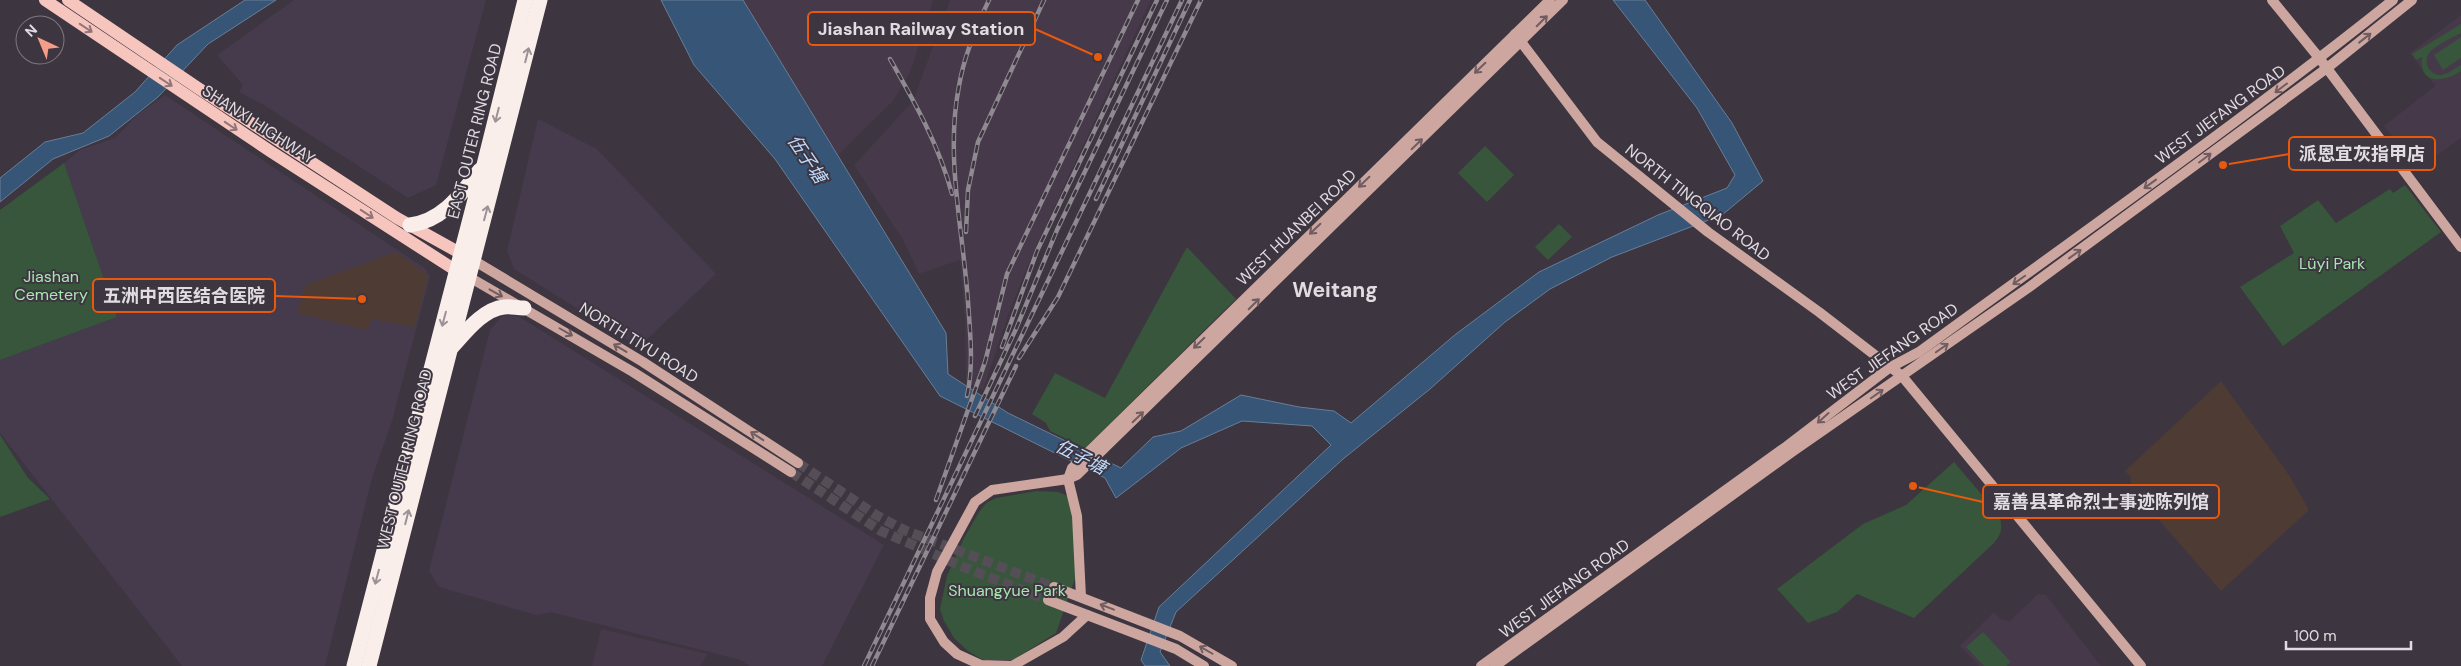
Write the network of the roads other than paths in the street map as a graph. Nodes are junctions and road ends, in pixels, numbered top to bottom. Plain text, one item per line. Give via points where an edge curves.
1 (46, 0) edge
2 (68, 0) edge
3 (525, 0) edge
4 (540, 0) edge
5 (1550, 0) edge
6 (1563, 0) edge
7 (2272, 0) edge
8 (2393, 0) edge
9 (2412, 0) edge
10 (1518, 38) junction
11 (2320, 59) junction
12 (145, 61) junction
13 (2326, 68) junction
14 (194, 93) junction
15 (484, 165) junction
16 (410, 225) junction
17 (2461, 247) edge
18 (467, 257) junction
19 (463, 274) junction
20 (524, 308) junction
21 (451, 348) junction
22 (1889, 368) junction
23 (1902, 376) junction
24 (798, 463) tunnel mouth
25 (791, 472) tunnel mouth
26 (1072, 474) junction
27 (1054, 587) tunnel mouth
28 (1081, 597) junction
29 (1048, 600) tunnel mouth
30 (1087, 615) junction
31 (1222, 659) junction
32 (354, 666) edge
33 (369, 666) edge
34 (1204, 666) edge
35 (1232, 666) edge
36 (1238, 666) edge
37 (1480, 666) edge
38 (1495, 666) edge
39 (2142, 666) edge

1 -> 12 main road, SHANXI HIGHWAY
2 - 12 main road, SHANXI HIGHWAY
3 -> 15 highway, EAST OUTER RING ROAD
18 -> 4 highway, EAST OUTER RING ROAD
5 - 10 main road, WEST HUANBEI ROAD
10 -> 6 main road, WEST HUANBEI ROAD
7 - 11 main road
8 - 11 main road, WEST JIEFANG ROAD
13 -> 9 main road, WEST JIEFANG ROAD
10 - 22 main road, NORTH TINGQIAO ROAD via 1597,142 1708,232 1819,312
10 - 26 main road, WEST HUANBEI ROAD
11 - 13 main road
11 -> 22 main road, WEST JIEFANG ROAD via 1920,352
12 - 14 main road, SHANXI HIGHWAY
13 - 17 main road
23 -> 13 main road, WEST JIEFANG ROAD via 2028,288
14 - 16 main road, SHANXI HIGHWAY
14 -> 19 main road, SHANXI HIGHWAY
15 - 16 highway via 450,208 421,224
15 - 18 highway, EAST OUTER RING ROAD
16 - 18 main road, SHANXI HIGHWAY
18 - 19 highway, WEST OUTER RING ROAD
24 -> 18 main road, NORTH TIYU ROAD via 643,362
19 -> 20 main road, NORTH TIYU ROAD
19 - 21 highway, WEST OUTER RING ROAD
19 -> 32 highway, WEST OUTER RING ROAD
20 - 21 highway via 502,307 487,314
20 -> 25 main road, NORTH TIYU ROAD via 633,372
33 -> 21 highway, WEST OUTER RING ROAD
22 - 23 main road, NORTH TINGQIAO ROAD
22 -> 37 main road, WEST JIEFANG ROAD via 1787,446
38 -> 23 main road, WEST JIEFANG ROAD
23 - 39 main road, NORTH TINGQIAO ROAD
26 - 28 main road
26 - 30 main road via 992,490 975,502 938,572 930,598 930,619 944,642 957,654 981,665 1012,666 1063,637
27 - 28 main road
31 -> 28 main road via 1180,636
29 - 30 main road
30 - 34 main road via 1176,649
31 - 35 main road
31 - 36 main road

